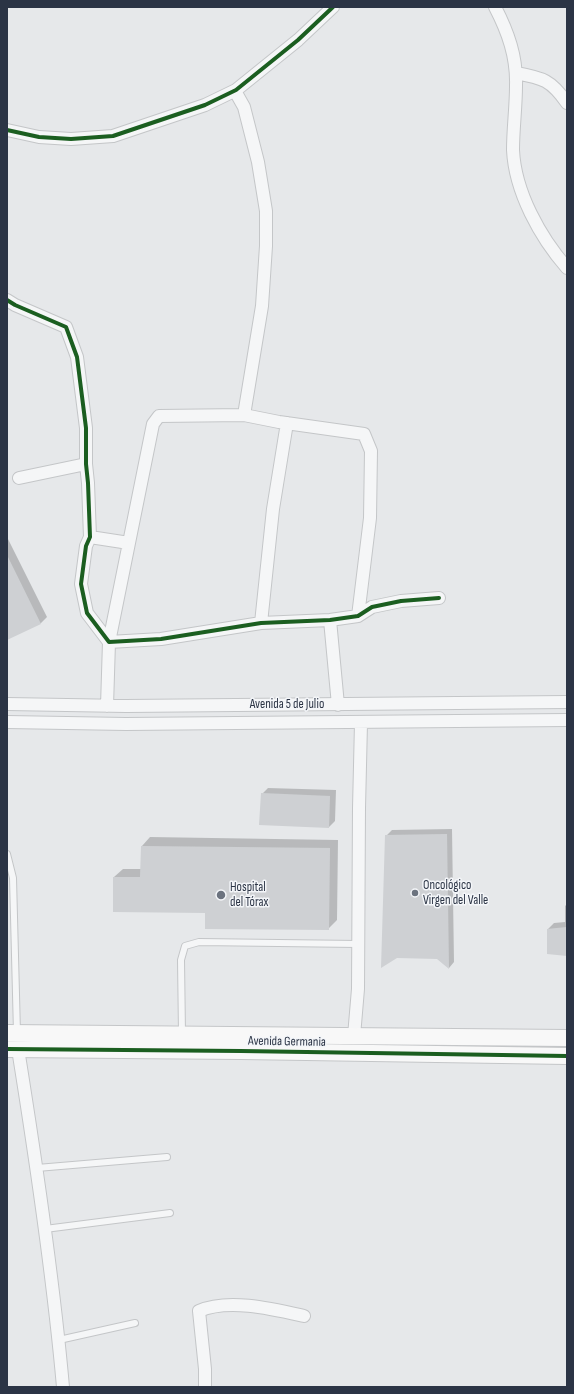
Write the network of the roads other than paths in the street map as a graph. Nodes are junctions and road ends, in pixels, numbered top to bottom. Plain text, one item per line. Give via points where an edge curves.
1 (333, 7) edge
2 (496, 7) edge
3 (516, 73) junction
4 (235, 91) junction
5 (567, 103) edge
6 (7, 130) edge
7 (567, 268) edge
8 (7, 300) edge
9 (244, 415) junction
10 (287, 423) junction
11 (86, 464) junction
12 (20, 478) dead end
13 (90, 537) junction
14 (129, 543) junction
15 (439, 598) dead end
16 (358, 616) junction
17 (330, 620) junction
18 (261, 623) junction
19 (109, 642) junction
20 (567, 702) edge
21 (7, 704) edge
22 (338, 704) junction
23 (107, 706) junction
24 (567, 720) edge
25 (7, 722) edge
26 (361, 722) junction
27 (7, 854) edge
28 (10, 886) edge
29 (7, 910) edge
30 (14, 910) junction
31 (358, 944) junction
32 (12, 1033) edge
33 (182, 1034) junction
34 (354, 1036) junction
35 (567, 1038) edge
36 (13, 1049) edge
37 (567, 1056) edge
38 (167, 1158) dead end
39 (37, 1168) junction
40 (170, 1213) dead end
41 (45, 1229) junction
42 (304, 1316) dead end
43 (135, 1323) dead end
44 (59, 1340) junction
45 (63, 1387) edge
46 (205, 1387) edge

1 - 4 street via 298,40
2 - 3 street via 510,41
3 - 5 street via 545,80 559,91
3 - 7 street via 513,151 519,182 540,232
4 - 6 street via 205,105 113,136 71,139 39,137
4 - 9 street via 244,107 266,211 262,306
8 - 11 street via 66,327 77,357 86,428
9 - 10 street
9 - 14 street via 159,416 153,424
10 - 16 street via 364,434 371,451 370,518
10 - 18 street via 273,510
11 - 12 street
11 - 13 street
13 - 14 street
13 - 19 street via 86,546 81,584 87,613
14 - 19 street
15 - 16 street via 400,601 372,607
16 - 17 street
17 - 18 street
17 - 22 street
18 - 19 street via 161,640
19 - 23 street
20 - 22 street, Avenida 5 de Julio
21 - 23 street, Avenida 5 de Julio
22 - 23 street, Avenida 5 de Julio
24 - 26 street, Avenida 5 de Julio
25 - 26 street, Avenida 5 de Julio
26 - 31 street
27 - 28 lane via 14,878
28 - 30 lane
29 - 30 lane
30 - 32 lane
31 - 33 lane via 199,942 185,946 181,960
31 - 34 street
32 - 33 street, Avenida Germania
33 - 34 street, Avenida Germania
34 - 35 street, Avenida Germania
36 - 37 street, Avenida Germania
36 - 39 street
38 - 39 lane
39 - 41 street
40 - 41 lane
41 - 44 street
42 - 46 street via 266,1307 209,1307 199,1311
43 - 44 lane
44 - 45 street

